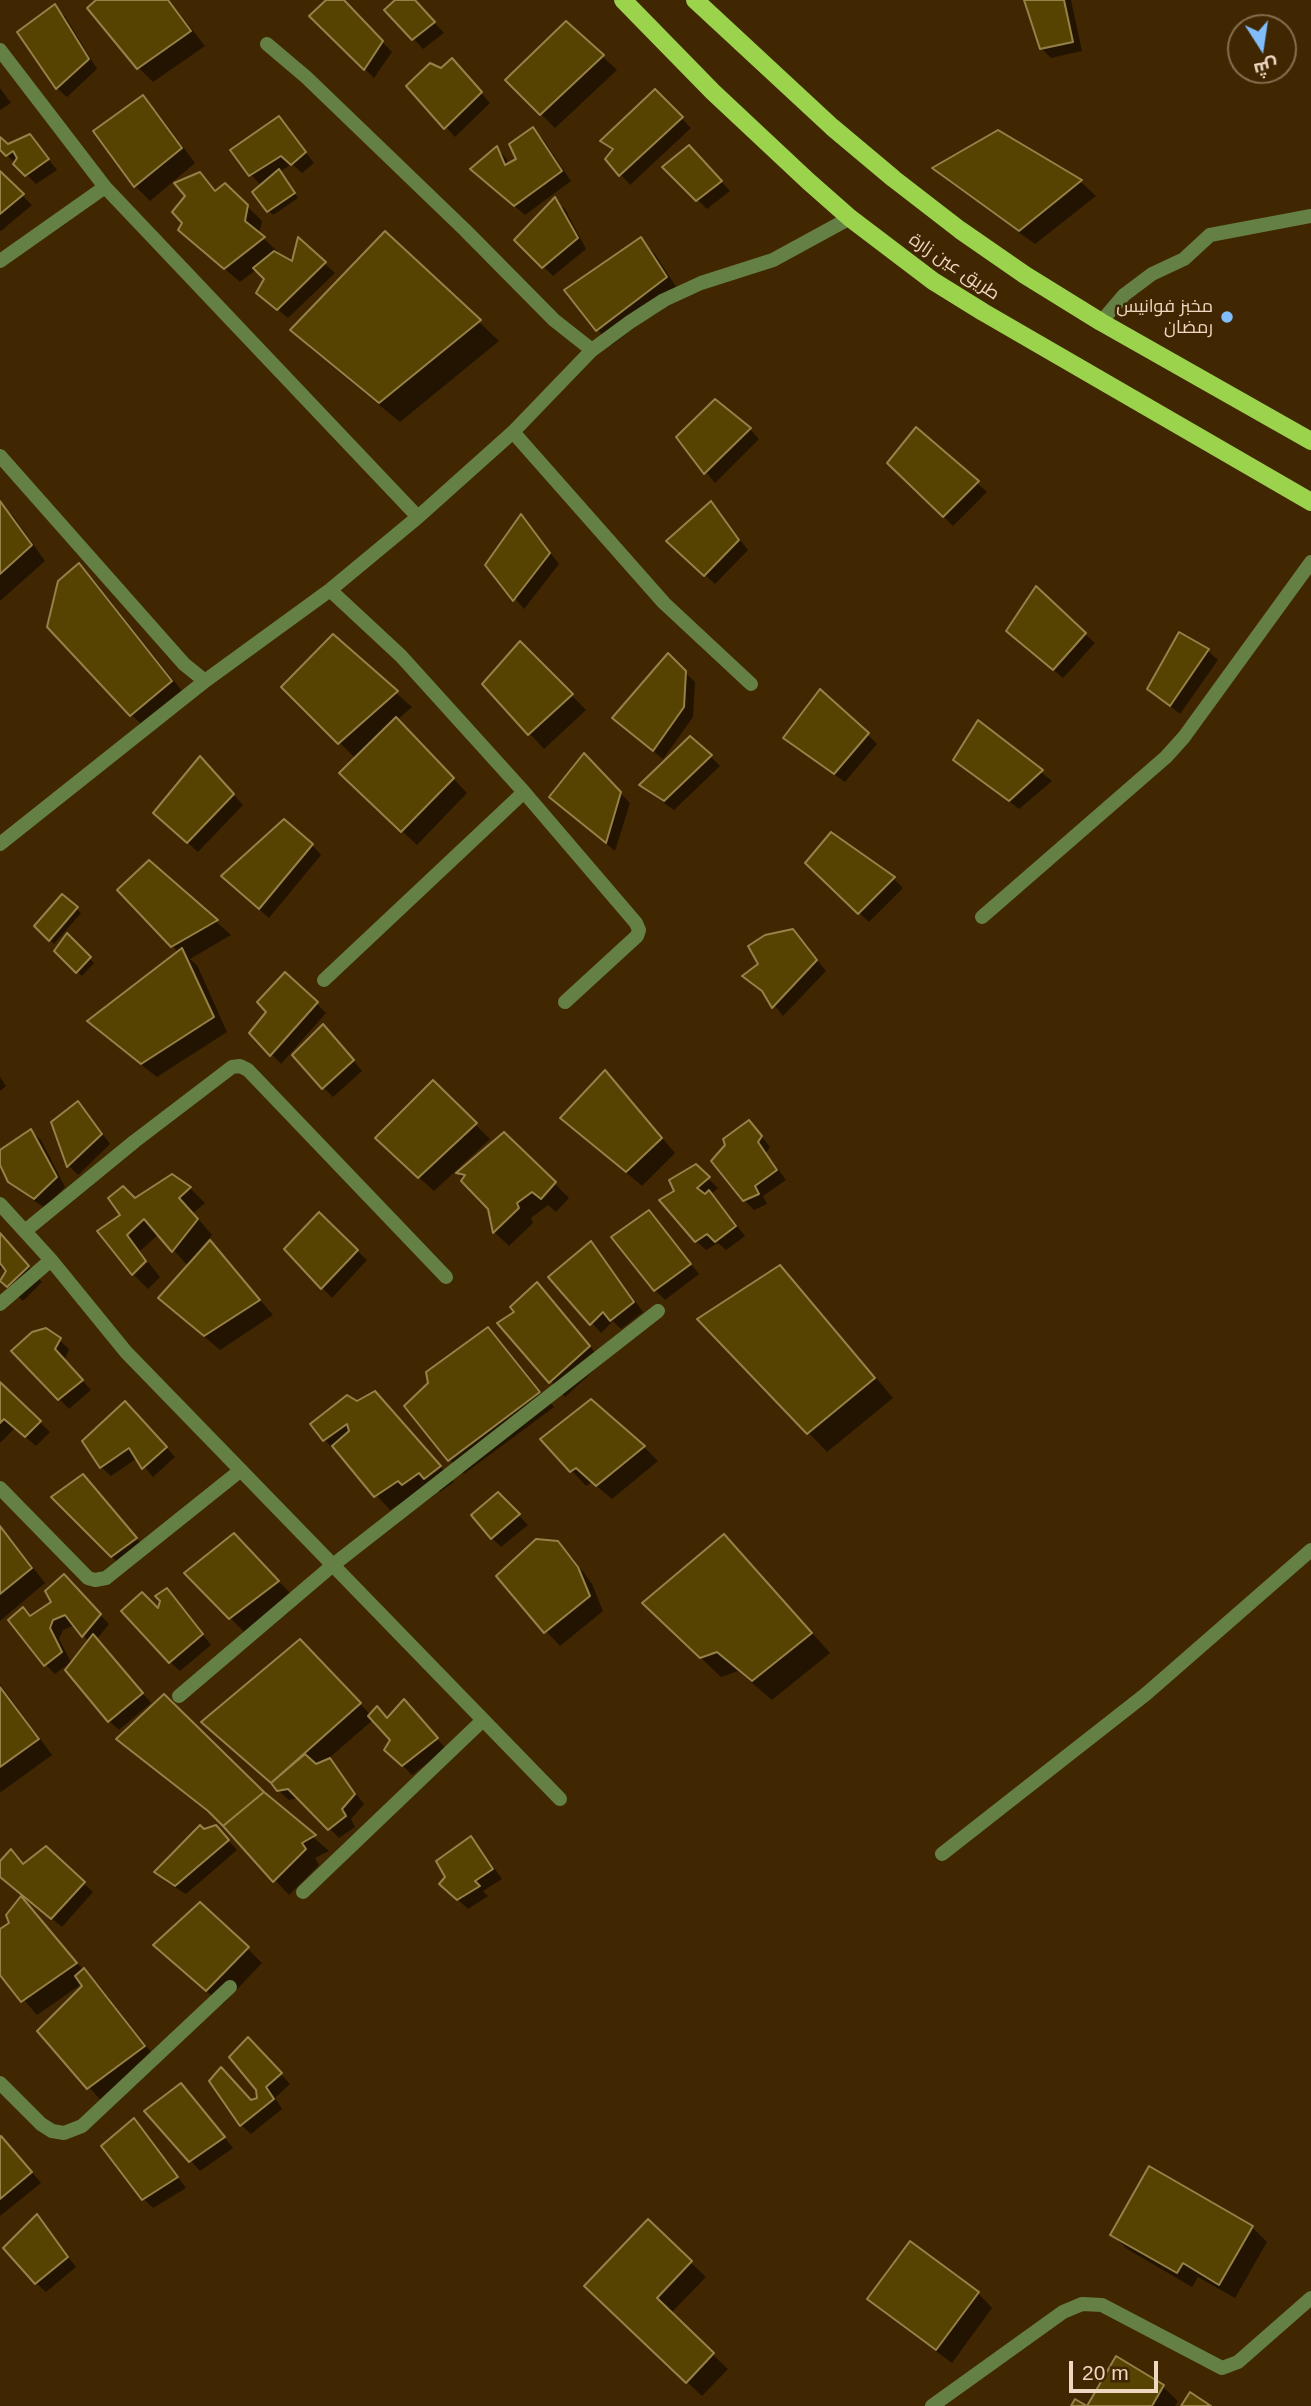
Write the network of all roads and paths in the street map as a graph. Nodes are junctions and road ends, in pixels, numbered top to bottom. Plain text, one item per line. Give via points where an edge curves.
1 (623, 0) edge
2 (695, 0) edge
3 (267, 44) dead end
4 (0, 50) edge
5 (105, 187) junction
6 (1311, 216) edge
7 (850, 218) junction
8 (0, 261) edge
9 (1101, 322) junction
10 (592, 350) junction
11 (513, 432) junction
12 (1311, 441) edge
13 (0, 456) edge
14 (1311, 502) edge
15 (418, 517) junction
16 (1311, 562) edge
17 (330, 590) junction
18 (205, 681) junction
19 (751, 684) dead end
20 (524, 792) junction
21 (0, 844) edge
22 (982, 917) dead end
23 (324, 980) dead end
24 (565, 1002) dead end
25 (0, 1204) edge
26 (25, 1230) junction
27 (51, 1260) junction
28 (446, 1277) dead end
29 (0, 1304) edge
30 (658, 1311) dead end
31 (241, 1470) junction
32 (0, 1488) edge
33 (1311, 1550) edge
34 (333, 1565) junction
35 (179, 1696) dead end
36 (483, 1720) junction
37 (560, 1800) dead end
38 (942, 1854) dead end
39 (303, 1892) dead end
40 (230, 1987) dead end
41 (2, 2089) edge
42 (1311, 2298) edge
43 (932, 2406) edge

1 - 7 main road, طريق عين زارة via 713,92
2 - 9 main road, طريق عين زارة via 894,179 1014,267
3 - 10 street via 554,320
4 - 5 street
5 - 8 street
5 - 15 street
6 - 9 street via 1210,234 1184,259 1124,295
7 - 10 street via 773,260 664,300
7 - 14 main road, طريق عين زارة via 933,281 983,312
9 - 12 main road, طريق عين زارة
10 - 11 street
11 - 15 street
11 - 19 street via 664,603
13 - 18 street via 184,664
15 - 17 street
16 - 22 street via 1166,757
17 - 18 street
17 - 20 street via 401,656
18 - 21 street
20 - 23 street
20 - 24 street via 639,930
25 - 26 street
26 - 27 street
26 - 28 street via 156,1124 232,1067 240,1066
27 - 29 street
27 - 31 street via 126,1352
30 - 34 street
31 - 32 street via 106,1578 95,1580
31 - 34 street
33 - 38 street via 1146,1694
34 - 35 street
34 - 36 street
36 - 37 street
36 - 39 street
40 - 41 street via 82,2126 52,2132
42 - 43 street via 1238,2362 1222,2368 1102,2305 1082,2304 1063,2312

